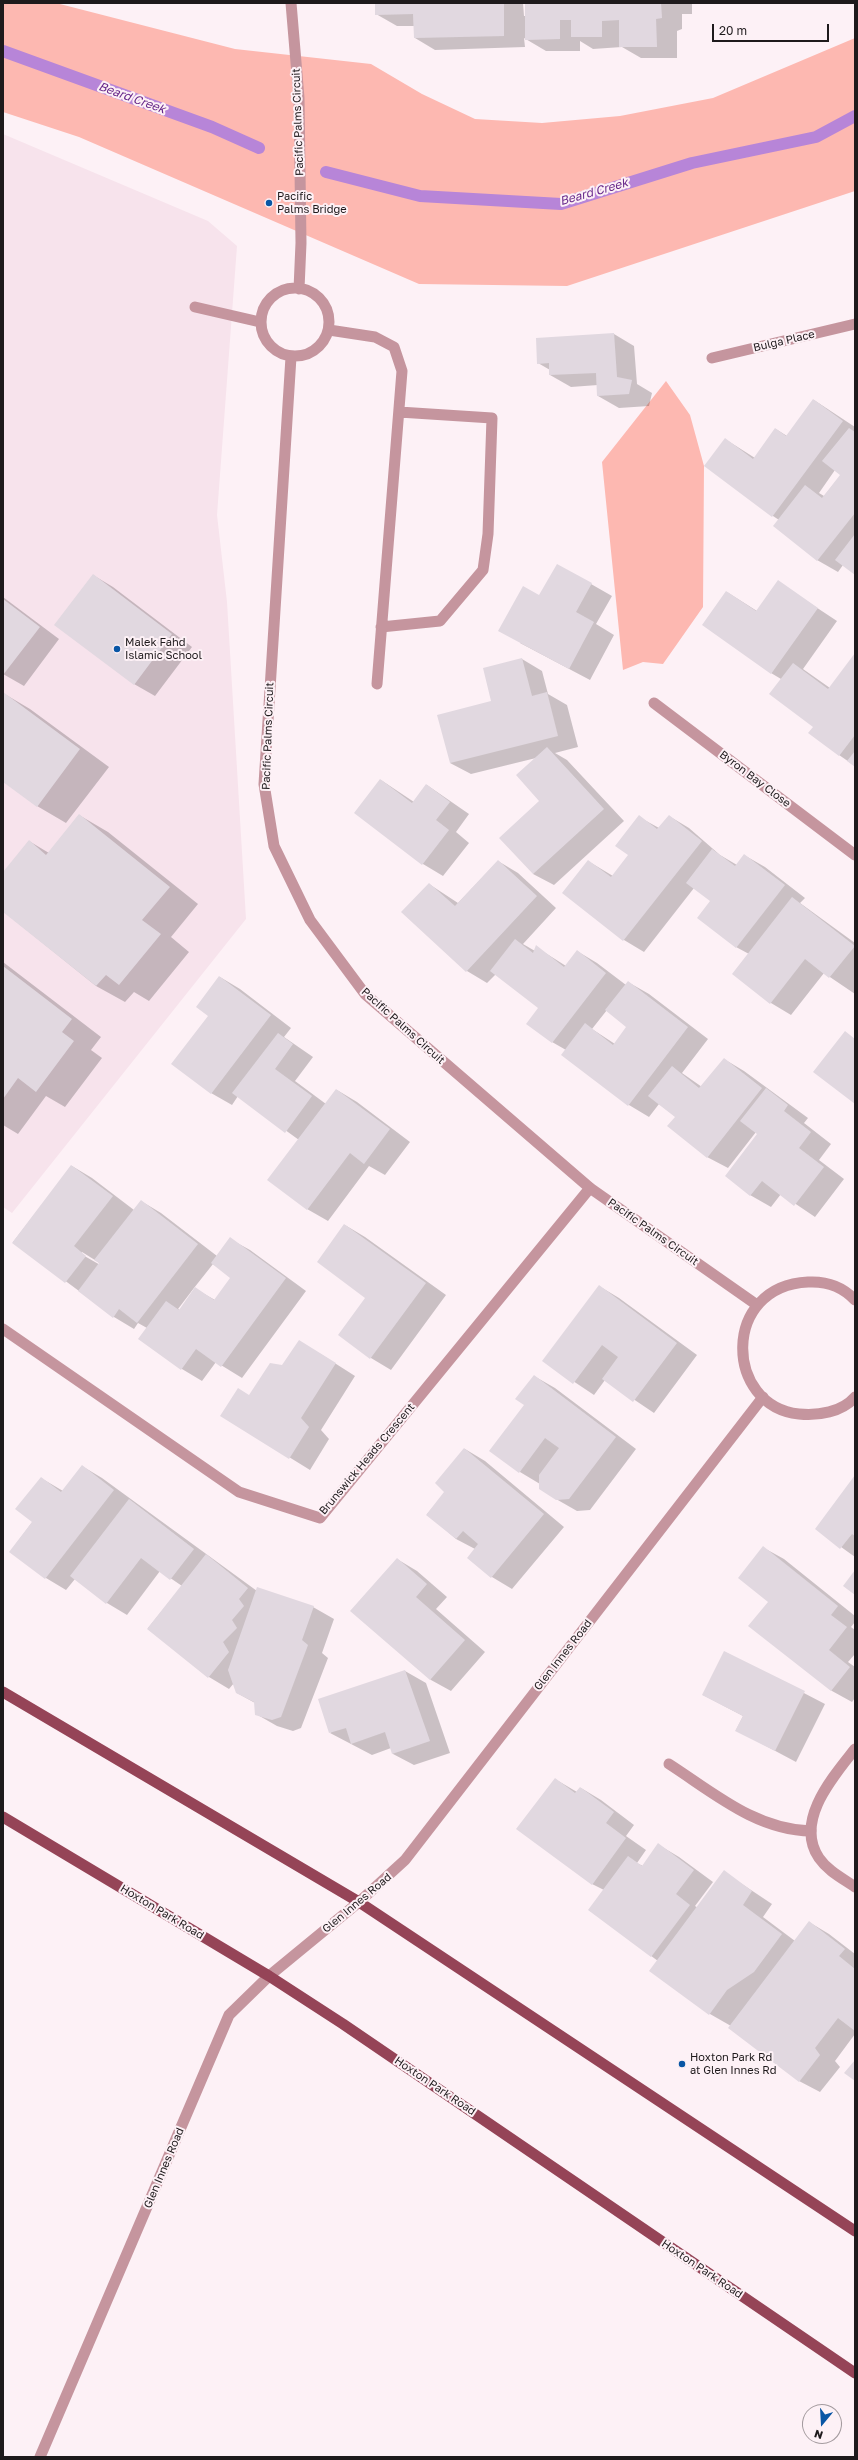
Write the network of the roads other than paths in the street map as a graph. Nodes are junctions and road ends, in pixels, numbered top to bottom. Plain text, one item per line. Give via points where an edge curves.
1 (291, 3) edge
2 (299, 288) junction
3 (195, 307) dead end
4 (260, 322) junction
5 (855, 324) edge
6 (329, 330) junction
7 (291, 357) junction
8 (712, 358) dead end
9 (399, 412) junction
10 (381, 627) junction
11 (376, 684) dead end
12 (654, 703) dead end
13 (855, 855) edge
14 (590, 1188) junction
15 (853, 1294) edge
16 (757, 1305) junction
17 (3, 1329) edge
18 (763, 1397) junction
19 (855, 1397) edge
20 (3, 1692) edge
21 (855, 1749) edge
22 (669, 1764) dead end
23 (3, 1817) edge
24 (811, 1831) junction
25 (855, 1887) edge
26 (359, 1902) junction
27 (270, 1976) junction
28 (855, 2231) edge
29 (855, 2373) edge
30 (40, 2457) edge

1 - 2 street, Pacific Palms Circuit via 299,98
2 - 4 street via 290,288 275,294 264,306
2 - 6 street via 321,299 329,313
3 - 4 street
4 - 7 street via 264,339 275,351
5 - 8 street, Bulga Place
6 - 7 street via 322,345 308,355
6 - 9 street via 375,337 394,348 402,371
7 - 14 street, Pacific Palms Circuit via 264,784 274,846 310,920 365,994
9 - 10 street
9 - 10 street via 492,418 488,534 483,570 440,621
10 - 11 street
12 - 13 street, Byron Bay Close
14 - 16 street, Pacific Palms Circuit
14 - 17 street, Brunswick Heads Crescent via 320,1518 239,1492
15 - 16 street via 818,1281 797,1282 781,1287
16 - 18 street via 746,1325 742,1351 746,1371 754,1387
18 - 19 street via 776,1406 795,1413 813,1415 832,1411
18 - 26 street, Glen Innes Road via 405,1860
20 - 26 main road
21 - 24 street via 824,1791 814,1813
22 - 24 street via 759,1820 780,1828
23 - 27 main road, Hoxton Park Road
24 - 25 street via 812,1846 820,1858 831,1871
26 - 27 street, Glen Innes Road
26 - 28 main road
27 - 29 main road, Hoxton Park Road
27 - 30 street, Glen Innes Road via 229,2015

